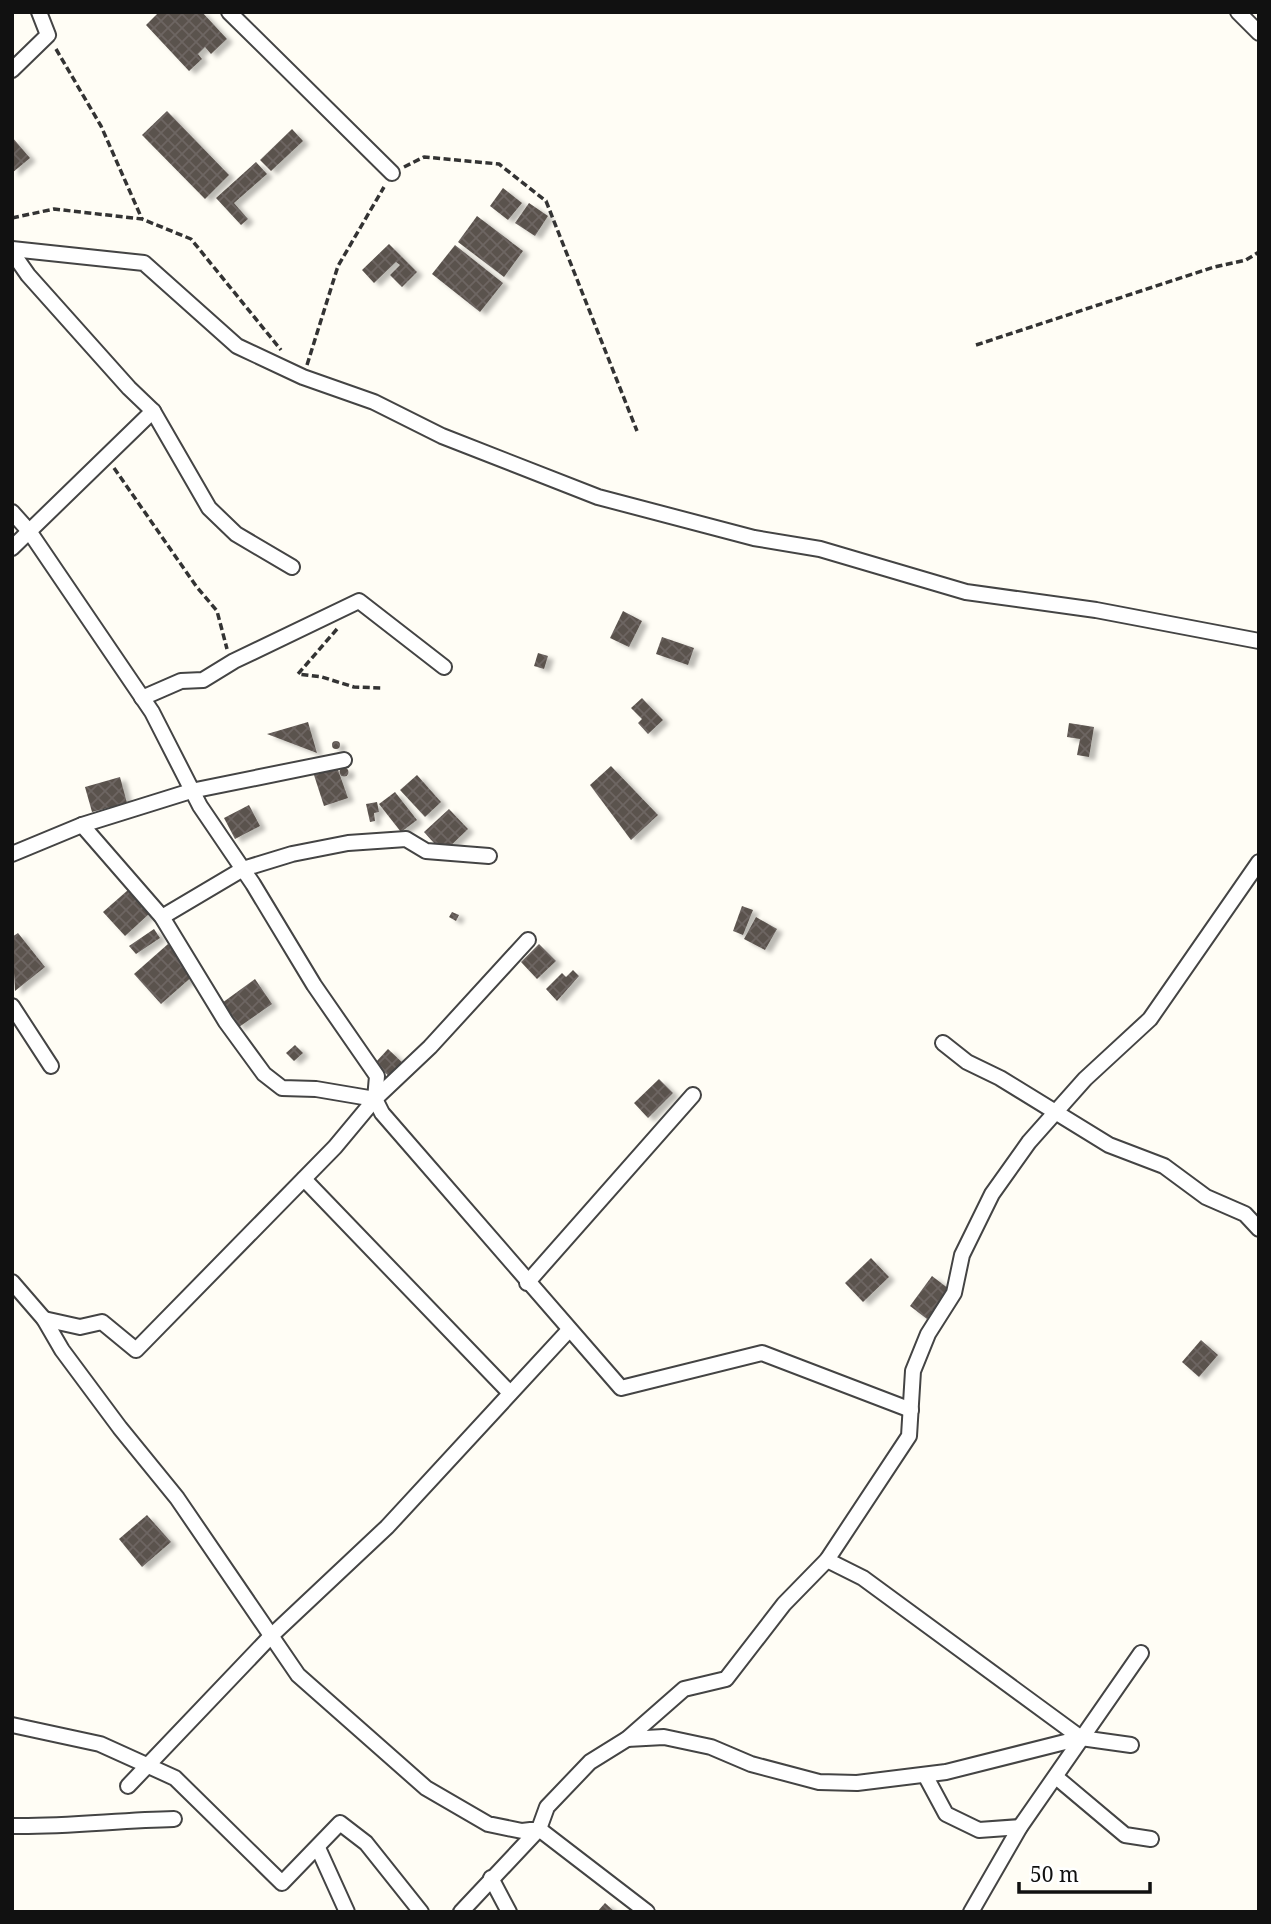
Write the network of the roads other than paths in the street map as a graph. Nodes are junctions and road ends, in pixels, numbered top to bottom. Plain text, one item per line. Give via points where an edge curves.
1 (39, 12) edge
2 (229, 12) edge
3 (1238, 12) edge
4 (1259, 33) edge
5 (12, 70) edge
6 (392, 173) road end
7 (12, 251) edge
8 (153, 411) junction
9 (12, 512) edge
10 (29, 531) junction
11 (12, 548) edge
12 (292, 567) dead end
13 (1259, 641) edge
14 (444, 667) dead end
15 (142, 698) junction
16 (344, 760) dead end
17 (191, 791) junction
18 (82, 825) junction
19 (12, 854) edge
20 (489, 856) dead end
21 (1259, 862) edge
22 (243, 869) junction
23 (162, 918) junction
24 (528, 940) dead end
25 (12, 1006) edge
26 (943, 1043) dead end
27 (51, 1066) dead end
28 (693, 1095) dead end
29 (375, 1098) junction
30 (1056, 1112) junction
31 (304, 1179) junction
32 (1259, 1228) edge
33 (12, 1282) edge
34 (527, 1283) junction
35 (44, 1319) junction
36 (569, 1330) junction
37 (510, 1393) junction
38 (911, 1410) junction
39 (827, 1560) junction
40 (271, 1636) junction
41 (1141, 1653) dead end
42 (12, 1725) edge
43 (1081, 1738) junction
44 (627, 1739) junction
45 (1131, 1745) dead end
46 (925, 1775) junction
47 (1056, 1777) junction
48 (128, 1786) dead end
49 (174, 1819) dead end
50 (12, 1826) edge
51 (1020, 1827) junction
52 (539, 1829) junction
53 (1151, 1839) dead end
54 (317, 1847) junction
55 (491, 1878) junction
56 (347, 1912) edge
57 (421, 1912) edge
58 (461, 1912) edge
59 (509, 1912) edge
60 (647, 1912) edge
61 (971, 1912) edge

1 - 5 street via 48,35
2 - 6 street
3 - 4 street
7 - 8 street via 28,275
7 - 13 street via 144,263 237,346 303,377 374,402 442,436 598,496 754,538 820,549 966,593 1096,610
8 - 10 street
8 - 12 street via 209,508 236,534
9 - 10 street
10 - 11 street
10 - 15 street
14 - 15 street via 359,601 203,680 181,681
15 - 17 street
16 - 17 street
17 - 18 street
17 - 22 street
18 - 19 street
18 - 23 street
20 - 22 street via 426,851 407,839 348,843
21 - 30 street via 1150,1018
22 - 23 street
22 - 29 street via 377,1076
23 - 29 street via 264,1074 282,1088
24 - 29 street via 430,1047
25 - 27 street
26 - 30 street via 967,1062
28 - 34 street
29 - 31 street
29 - 34 street via 382,1113
30 - 32 street via 1109,1146 1164,1166 1206,1197 1245,1214
30 - 38 street via 992,1194 961,1255 954,1293 928,1334 913,1371
31 - 35 street via 136,1350 102,1322 80,1327
31 - 37 street
33 - 35 street
34 - 36 street
35 - 40 street via 62,1350 177,1498
36 - 37 street
36 - 38 street via 621,1388 762,1353
37 - 40 street via 387,1527
38 - 39 street via 909,1436
39 - 43 street via 863,1578
39 - 44 street via 784,1604 726,1679 684,1689
40 - 48 street
40 - 52 street via 298,1675 426,1788 488,1824 522,1831
41 - 43 street
42 - 54 street via 100,1744 175,1778 282,1883
43 - 45 street
43 - 46 street
43 - 47 street
44 - 46 street via 664,1737 711,1747 751,1764 819,1782 857,1783
44 - 52 street via 590,1762 547,1807
46 - 51 street via 946,1814 979,1830
47 - 51 street
47 - 53 street via 1125,1835
49 - 50 street
51 - 61 street
52 - 55 street
52 - 60 street
54 - 56 street
54 - 57 street via 340,1823 366,1843
55 - 58 street
55 - 59 street

